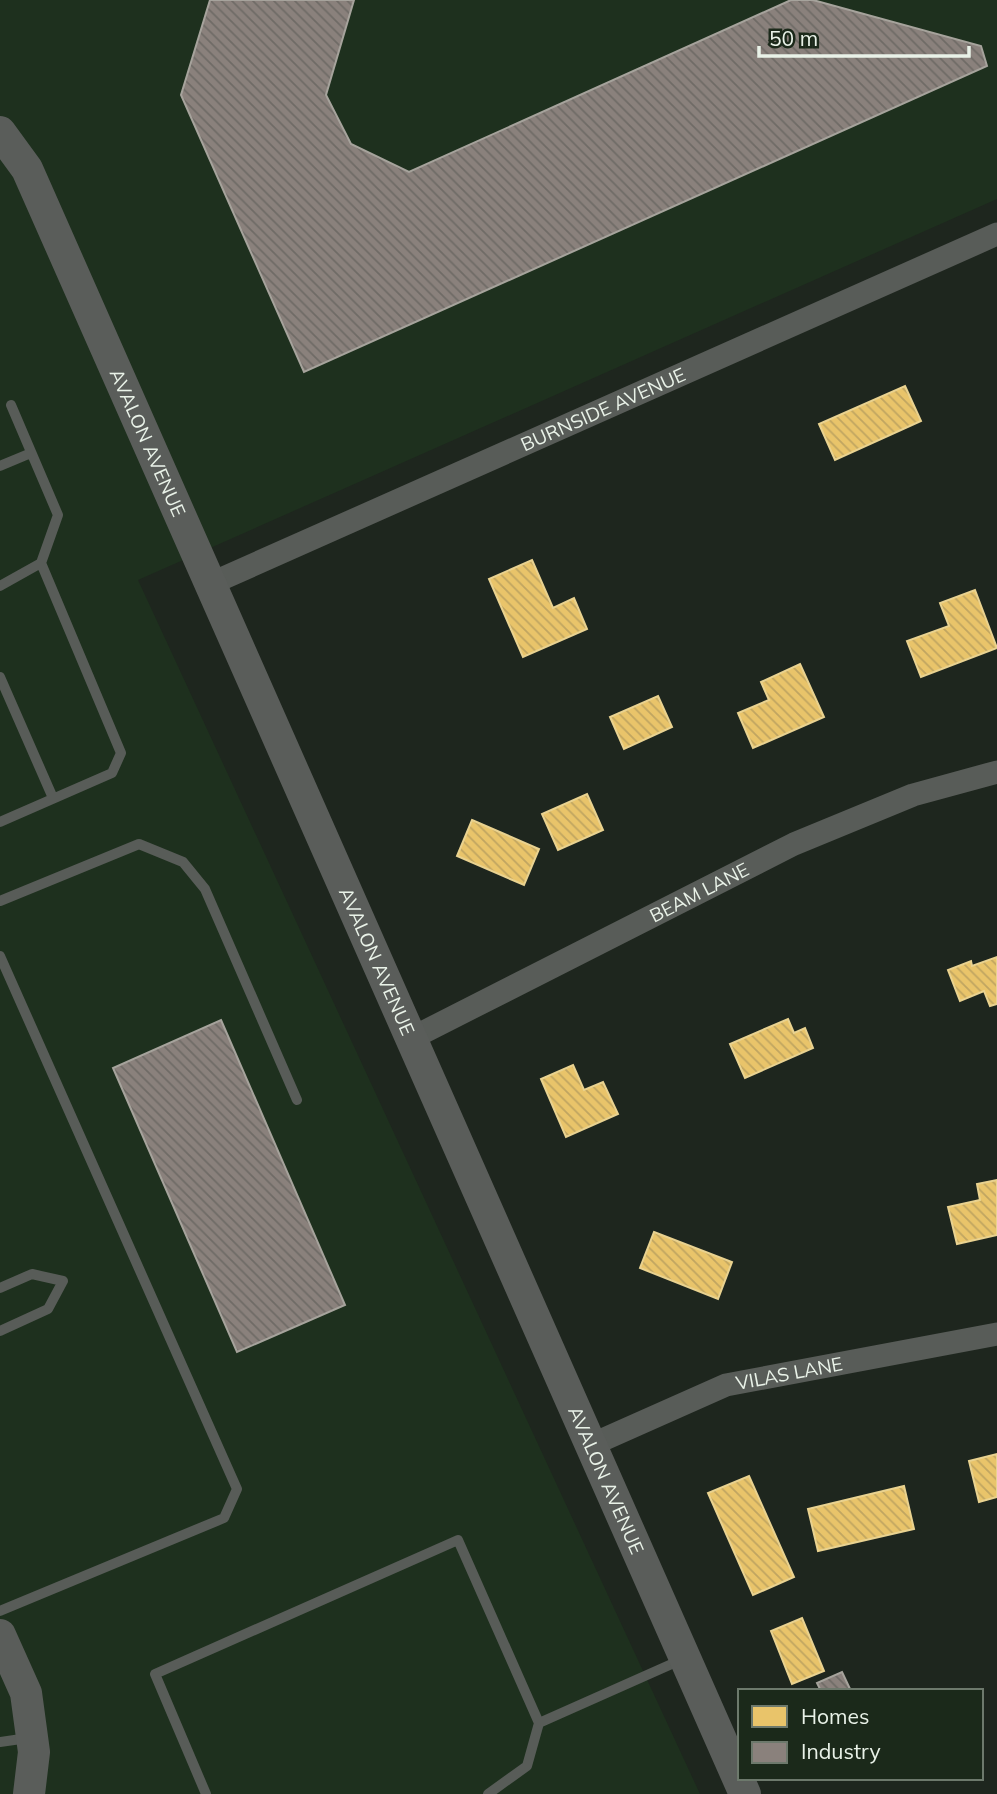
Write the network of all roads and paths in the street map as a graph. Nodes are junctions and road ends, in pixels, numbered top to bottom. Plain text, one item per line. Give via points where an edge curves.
1 (0, 132) edge
2 (997, 234) edge
3 (11, 405) dead end
4 (31, 453) junction
5 (0, 466) edge
6 (41, 563) junction
7 (210, 584) junction
8 (0, 586) edge
9 (0, 677) edge
10 (997, 772) edge
11 (53, 798) junction
12 (0, 822) edge
13 (0, 901) edge
14 (0, 956) edge
15 (412, 1038) junction
16 (297, 1100) dead end
17 (0, 1288) edge
18 (0, 1331) edge
19 (997, 1334) edge
20 (591, 1445) junction
21 (0, 1611) edge
22 (0, 1635) edge
23 (685, 1658) junction
24 (539, 1723) junction
25 (32, 1738) junction
26 (0, 1742) edge
27 (738, 1778) edge
28 (30, 1794) edge
29 (206, 1794) edge
30 (488, 1794) edge

1 - 7 street, AVALON AVENUE via 27,169
2 - 7 street, BURNSIDE AVENUE
3 - 4 lane
4 - 5 lane
4 - 6 lane via 58,515
6 - 8 lane
6 - 11 lane via 121,753 112,773
7 - 15 street, AVALON AVENUE
9 - 11 lane
10 - 15 street, BEAM LANE via 913,795 794,845
11 - 12 lane
13 - 16 lane via 139,844 183,862 205,889
14 - 21 lane via 237,1489 224,1518
15 - 20 street, AVALON AVENUE
17 - 18 lane via 32,1275 63,1281 48,1309
19 - 20 street, VILAS LANE via 726,1385
20 - 23 street, AVALON AVENUE
22 - 25 street via 26,1693
23 - 24 lane
23 - 27 street, AVALON AVENUE
24 - 29 lane via 458,1540 155,1674
24 - 30 lane via 527,1766
25 - 26 lane
25 - 28 street

